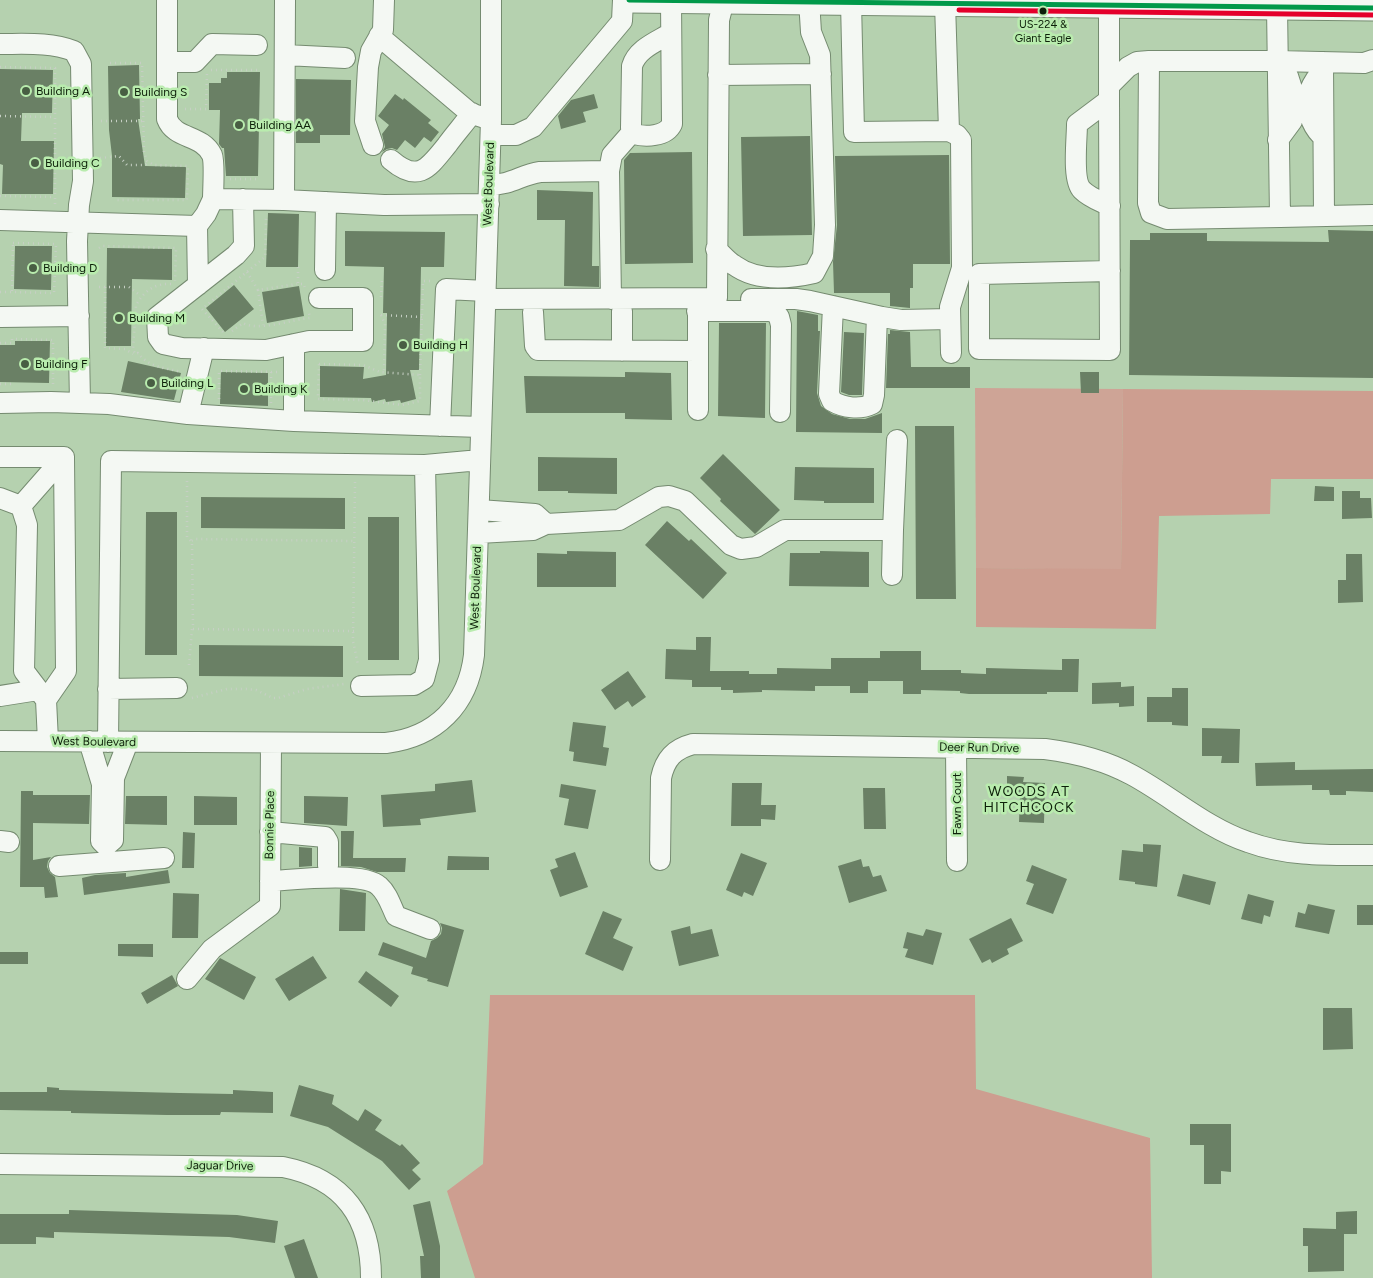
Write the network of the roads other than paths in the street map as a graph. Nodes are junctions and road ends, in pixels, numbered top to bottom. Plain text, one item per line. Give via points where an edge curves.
1 (167, 0) edge
2 (285, 0) edge
3 (384, 0) edge
4 (492, 0) edge
5 (623, 0) edge
6 (629, 0) edge
7 (648, 0) edge
8 (724, 0) edge
9 (671, 1) edge
10 (809, 1) edge
11 (851, 2) junction
12 (954, 2) edge
13 (1166, 3) edge
14 (1108, 5) junction
15 (1277, 6) junction
16 (1373, 8) edge
17 (671, 33) junction
18 (379, 36) junction
19 (0, 44) edge
20 (257, 45) dead end
21 (285, 56) junction
22 (346, 58) dead end
23 (1373, 60) edge
24 (1149, 61) junction
25 (167, 62) junction
26 (1278, 65) junction
27 (1323, 65) junction
28 (718, 74) junction
29 (821, 74) junction
30 (1109, 93) junction
31 (472, 113) junction
32 (491, 128) junction
33 (633, 131) junction
34 (949, 131) junction
35 (373, 145) dead end
36 (391, 160) dead end
37 (609, 171) junction
38 (489, 194) junction
39 (213, 199) junction
40 (284, 200) junction
41 (326, 202) junction
42 (255, 205) junction
43 (1110, 206) junction
44 (1373, 215) edge
45 (1324, 216) junction
46 (1280, 217) junction
47 (0, 220) edge
48 (78, 222) junction
49 (197, 226) junction
50 (716, 249) junction
51 (819, 264) junction
52 (325, 270) dead end
53 (1110, 271) junction
54 (198, 285) junction
55 (716, 298) junction
56 (311, 300) road end
57 (486, 301) junction
58 (827, 304) junction
59 (617, 305) junction
60 (698, 311) junction
61 (533, 312) junction
62 (0, 316) edge
63 (79, 316) junction
64 (877, 316) junction
65 (950, 319) junction
66 (294, 344) junction
67 (204, 348) junction
68 (622, 351) junction
69 (698, 351) junction
70 (950, 353) dead end
71 (0, 403) edge
72 (80, 403) junction
73 (698, 410) dead end
74 (780, 412) dead end
75 (188, 414) junction
76 (294, 421) junction
77 (440, 426) junction
78 (481, 427) junction
79 (897, 440) dead end
80 (0, 457) edge
81 (64, 457) junction
82 (480, 460) junction
83 (425, 465) junction
84 (0, 498) edge
85 (22, 506) junction
86 (479, 510) junction
87 (546, 524) junction
88 (893, 530) junction
89 (478, 532) junction
90 (892, 575) dead end
91 (354, 685) road end
92 (108, 689) junction
93 (181, 693) road end
94 (42, 695) junction
95 (0, 696) edge
96 (0, 741) edge
97 (48, 741) junction
98 (98, 742) junction
99 (128, 742) junction
100 (271, 743) junction
101 (956, 748) junction
102 (270, 832) junction
103 (106, 854) junction
104 (1373, 855) edge
105 (164, 858) dead end
106 (660, 860) dead end
107 (956, 860) dead end
108 (59, 866) dead end
109 (328, 866) dead end
110 (270, 881) junction
111 (430, 929) dead end
112 (187, 980) dead end
113 (0, 1164) edge
114 (371, 1278) edge

1 - 25 street
2 - 21 street
3 - 18 street via 383,30
4 - 32 street, West Boulevard
5 - 32 street via 622,21 533,127 516,135
6 - 7 main road
7 - 9 main road
8 - 9 main road
8 - 10 main road
8 - 28 street via 719,20
9 - 17 street
10 - 11 main road
10 - 29 street via 811,32 820,55
11 - 12 main road
11 - 34 street via 854,132
12 - 14 main road
12 - 34 street
13 - 14 main road
13 - 15 main road
14 - 30 street
15 - 16 main road
15 - 26 street
17 - 33 street via 634,59
17 - 33 street via 672,124 665,132 646,136
18 - 31 street
18 - 35 street via 371,50 366,94 365,120
19 - 48 street via 49,43 62,46 74,50 81,64 83,181
20 - 25 street via 212,44 195,62
21 - 22 street
21 - 40 street
23 - 27 street
24 - 26 street
24 - 30 street via 1128,67
24 - 46 street via 1148,203 1151,213 1167,219
25 - 39 street via 167,119 170,127 196,139 213,156
26 - 27 street
26 - 46 street
27 - 45 street
28 - 29 street
28 - 50 street
29 - 51 street via 825,225 823,256
30 - 43 street
30 - 43 street via 1077,124 1076,180 1080,189
31 - 32 street
31 - 36 street via 429,168 412,172 401,169
32 - 38 street, West Boulevard
33 - 37 street via 612,155
34 - 65 street via 961,140 962,268 952,296
37 - 38 street via 529,174
37 - 59 street
38 - 41 street via 384,204
38 - 57 street, West Boulevard
39 - 42 street
39 - 49 street
40 - 41 street
40 - 42 street
41 - 52 street
42 - 54 street via 244,246
43 - 53 street
44 - 45 street
45 - 46 street
47 - 48 street
48 - 49 street
48 - 63 street
49 - 54 street
50 - 51 street via 734,266 760,276 793,278 814,272
50 - 55 street
51 - 58 street
53 - 53 street via 1110,350 979,349 979,274
54 - 67 street via 157,317 158,337 163,344
55 - 58 street via 796,299
55 - 59 street
56 - 66 street via 363,298 372,314 363,341
57 - 59 street
57 - 61 street
57 - 77 street via 446,289
57 - 78 street, West Boulevard
58 - 64 street
58 - 64 street via 829,394 839,405 865,408 872,404
59 - 60 street
59 - 61 street
59 - 68 street
60 - 69 street
60 - 74 street via 776,312 780,325
61 - 68 street via 534,346 538,350
62 - 63 street
63 - 72 street
64 - 65 street via 901,320
65 - 70 street
66 - 67 street via 266,350
66 - 76 street
67 - 75 street
68 - 69 street
69 - 73 street
71 - 72 street
72 - 75 street
75 - 76 street
76 - 77 street
77 - 78 street
78 - 82 street, West Boulevard
79 - 88 street
80 - 81 street
81 - 85 street
81 - 94 street via 66,671
82 - 83 street
82 - 86 street, West Boulevard
83 - 91 street via 429,660 424,679 414,685
83 - 92 street via 111,461
84 - 85 street
85 - 94 street via 27,525 24,671
86 - 87 street via 534,514
86 - 89 street, West Boulevard
87 - 88 street via 619,520 659,497 669,496 685,501 732,545 741,549 756,547 785,530
87 - 89 street via 533,530
88 - 90 street
89 - 100 street, West Boulevard via 473,666 462,696 448,714 421,734 399,742
92 - 93 street
92 - 98 street
94 - 95 street
94 - 97 street
96 - 97 street, West Boulevard
97 - 98 street, West Boulevard
98 - 99 street, West Boulevard
98 - 103 street via 102,784 101,841
99 - 100 street, West Boulevard
99 - 103 street via 115,773 113,840
100 - 102 street, Bonnie Place
101 - 104 street, Deer Run Drive via 1045,749 1094,758 1133,776 1247,842 1291,853
101 - 106 street, Deer Run Drive via 693,744 683,747 668,758 663,768
101 - 107 street, Fawn Court
102 - 109 street via 325,837
102 - 110 street, Bonnie Place
103 - 105 street
103 - 108 street
110 - 111 street via 345,878 372,881 386,894 396,916
110 - 112 street, Bonnie Place via 270,906 212,948
113 - 114 street, Jaguar Drive via 283,1167 300,1170 330,1185 353,1209 368,1242

